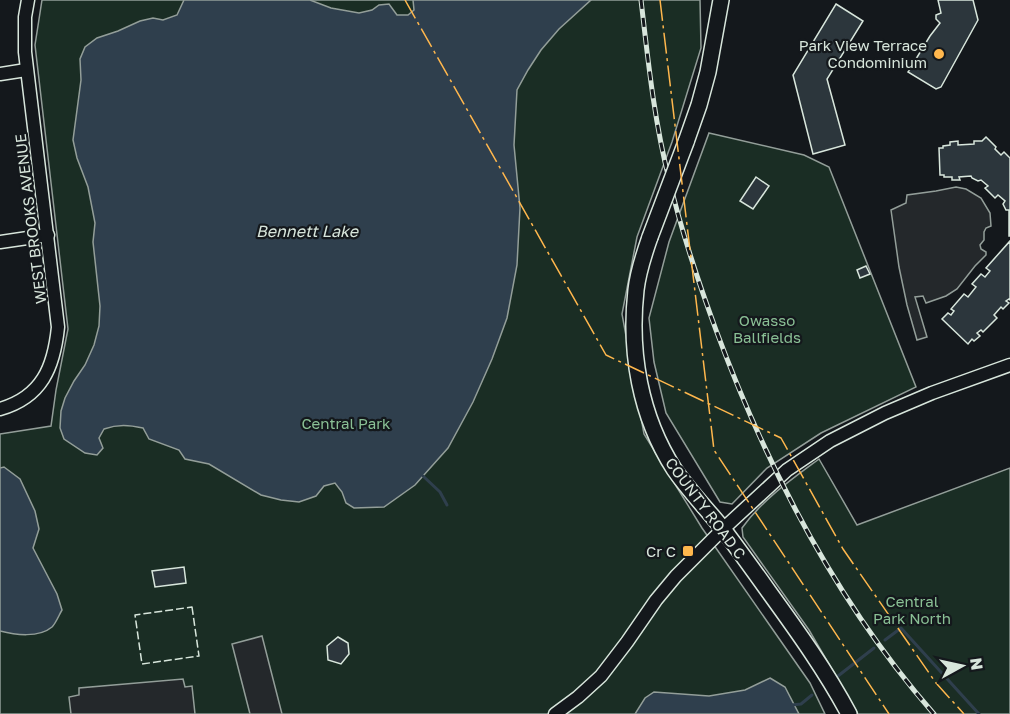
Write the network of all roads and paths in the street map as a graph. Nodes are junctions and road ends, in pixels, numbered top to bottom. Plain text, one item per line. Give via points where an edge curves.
1 (28, 0) edge
2 (721, 0) edge
3 (26, 70) junction
4 (0, 74) edge
5 (48, 235) junction
6 (0, 242) edge
7 (1010, 365) edge
8 (0, 409) edge
9 (723, 529) junction
10 (555, 714) edge
11 (849, 714) edge

1 - 3 street, WEST BROOKS AVENUE via 24,34
2 - 9 main road, COUNTY ROAD C, bridge via 699,105 641,264 634,339 640,389 668,458
3 - 4 street
3 - 5 street, WEST BROOKS AVENUE
5 - 6 street
5 - 8 street, WEST BROOKS AVENUE via 58,327 53,358 34,391
7 - 9 street via 932,393 830,441 787,470
9 - 10 street via 656,600 601,676
9 - 11 main road, COUNTY ROAD C via 808,646

